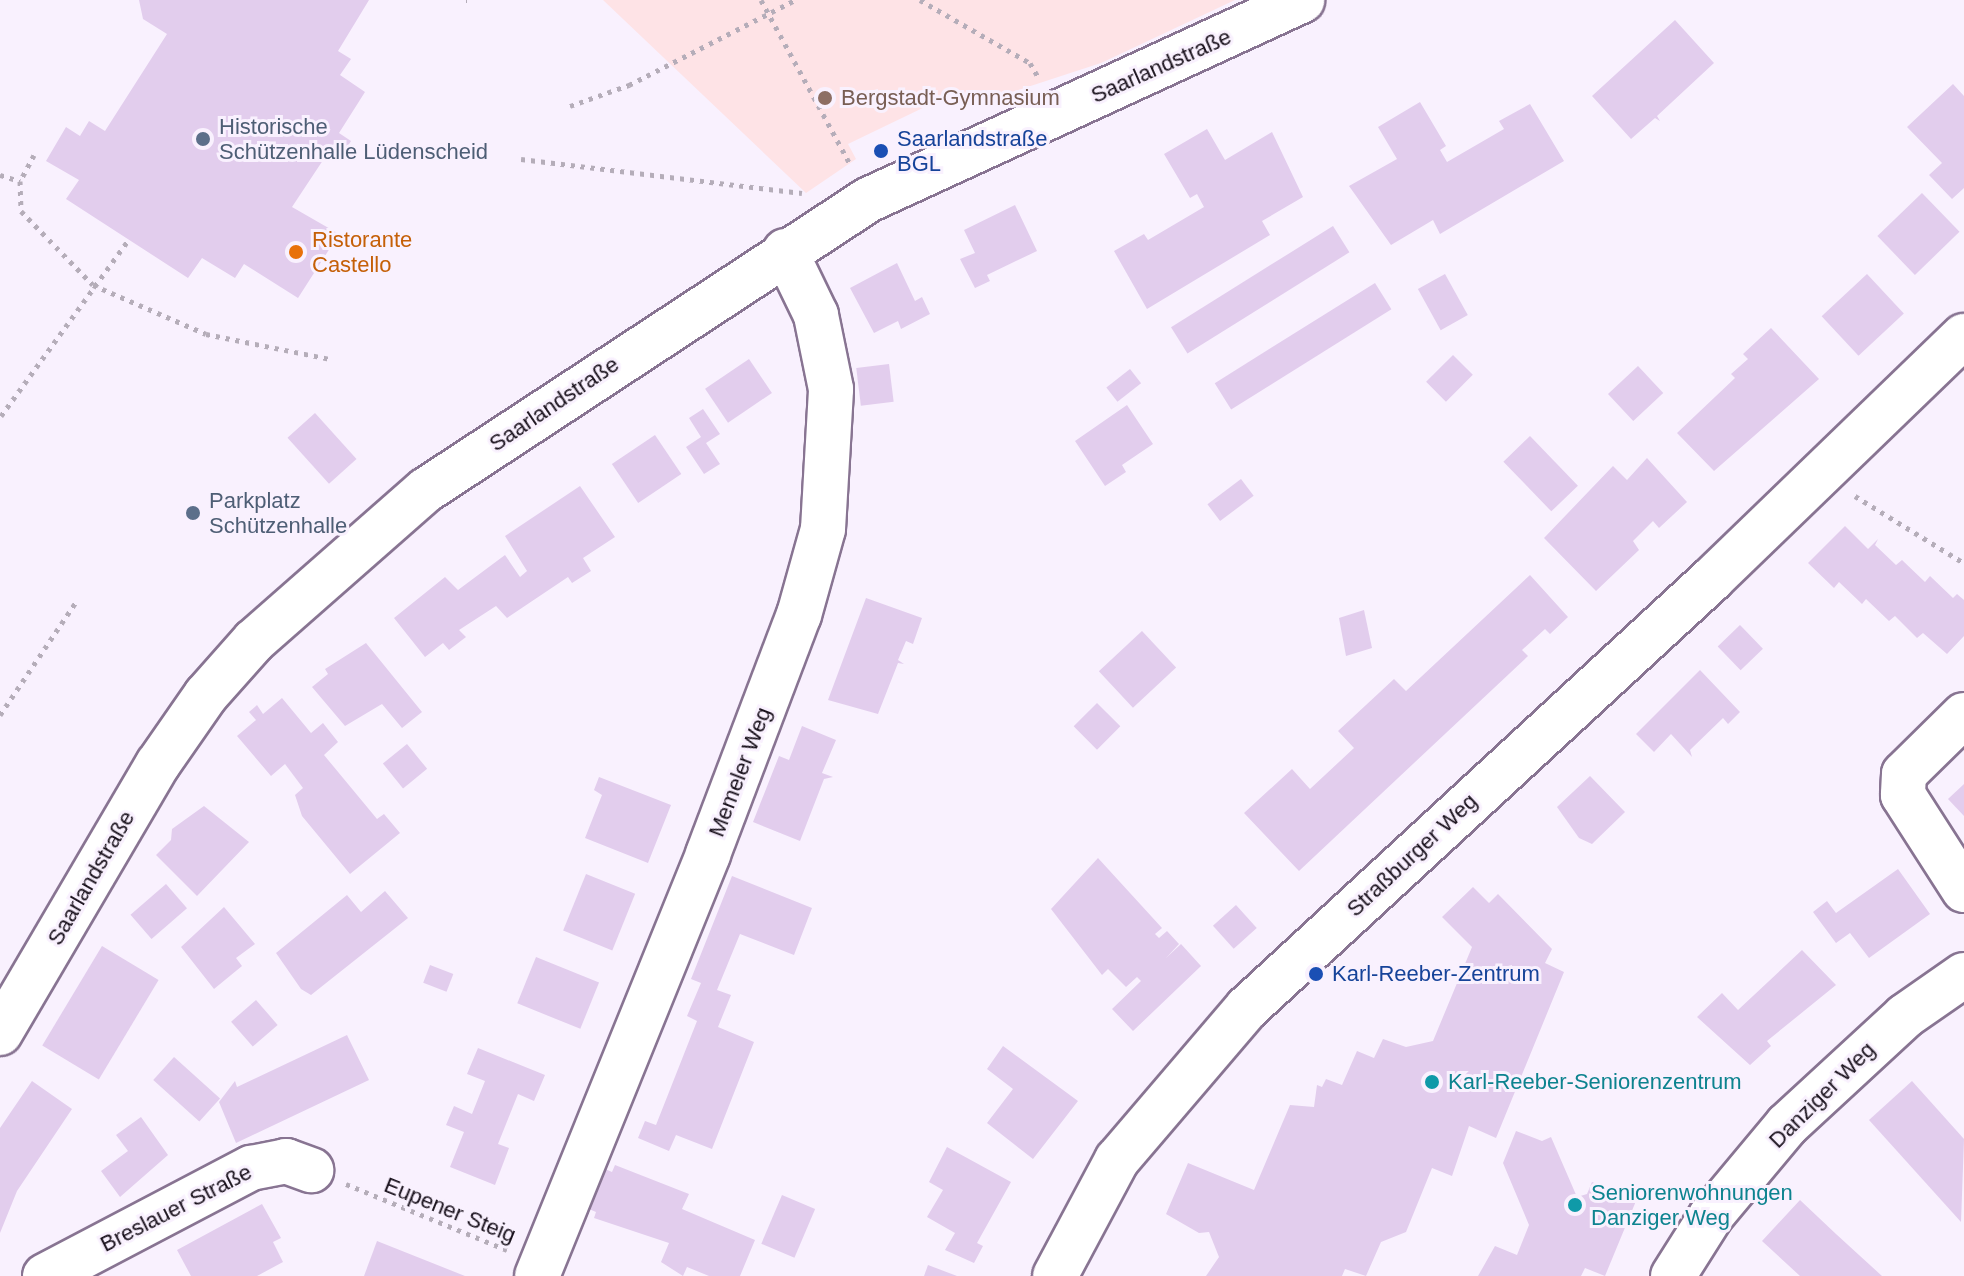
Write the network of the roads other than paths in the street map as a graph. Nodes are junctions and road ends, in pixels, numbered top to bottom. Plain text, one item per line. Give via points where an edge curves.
1 (1302, 0) edge
2 (785, 251) junction
3 (1964, 336) edge
4 (1964, 715) edge
5 (1964, 890) edge
6 (1964, 975) edge
7 (0, 1033) edge
8 (311, 1170) road end
9 (540, 1270) edge
10 (45, 1276) edge
11 (1055, 1276) edge
12 (1673, 1276) edge

1 - 2 street, Saarlandstraße via 1164,68 1052,113
2 - 7 street, Saarlandstraße via 426,490 254,641 158,764
2 - 9 street, Memeler Weg via 816,315 831,389 823,529 799,615 719,826
3 - 11 street, Straßburger Weg via 1247,1008 1133,1138
4 - 5 street via 1904,774 1903,795
6 - 12 street, Danziger Weg via 1905,1016 1787,1125 1711,1216
8 - 10 street, Breslauer Straße via 286,1161 251,1168

